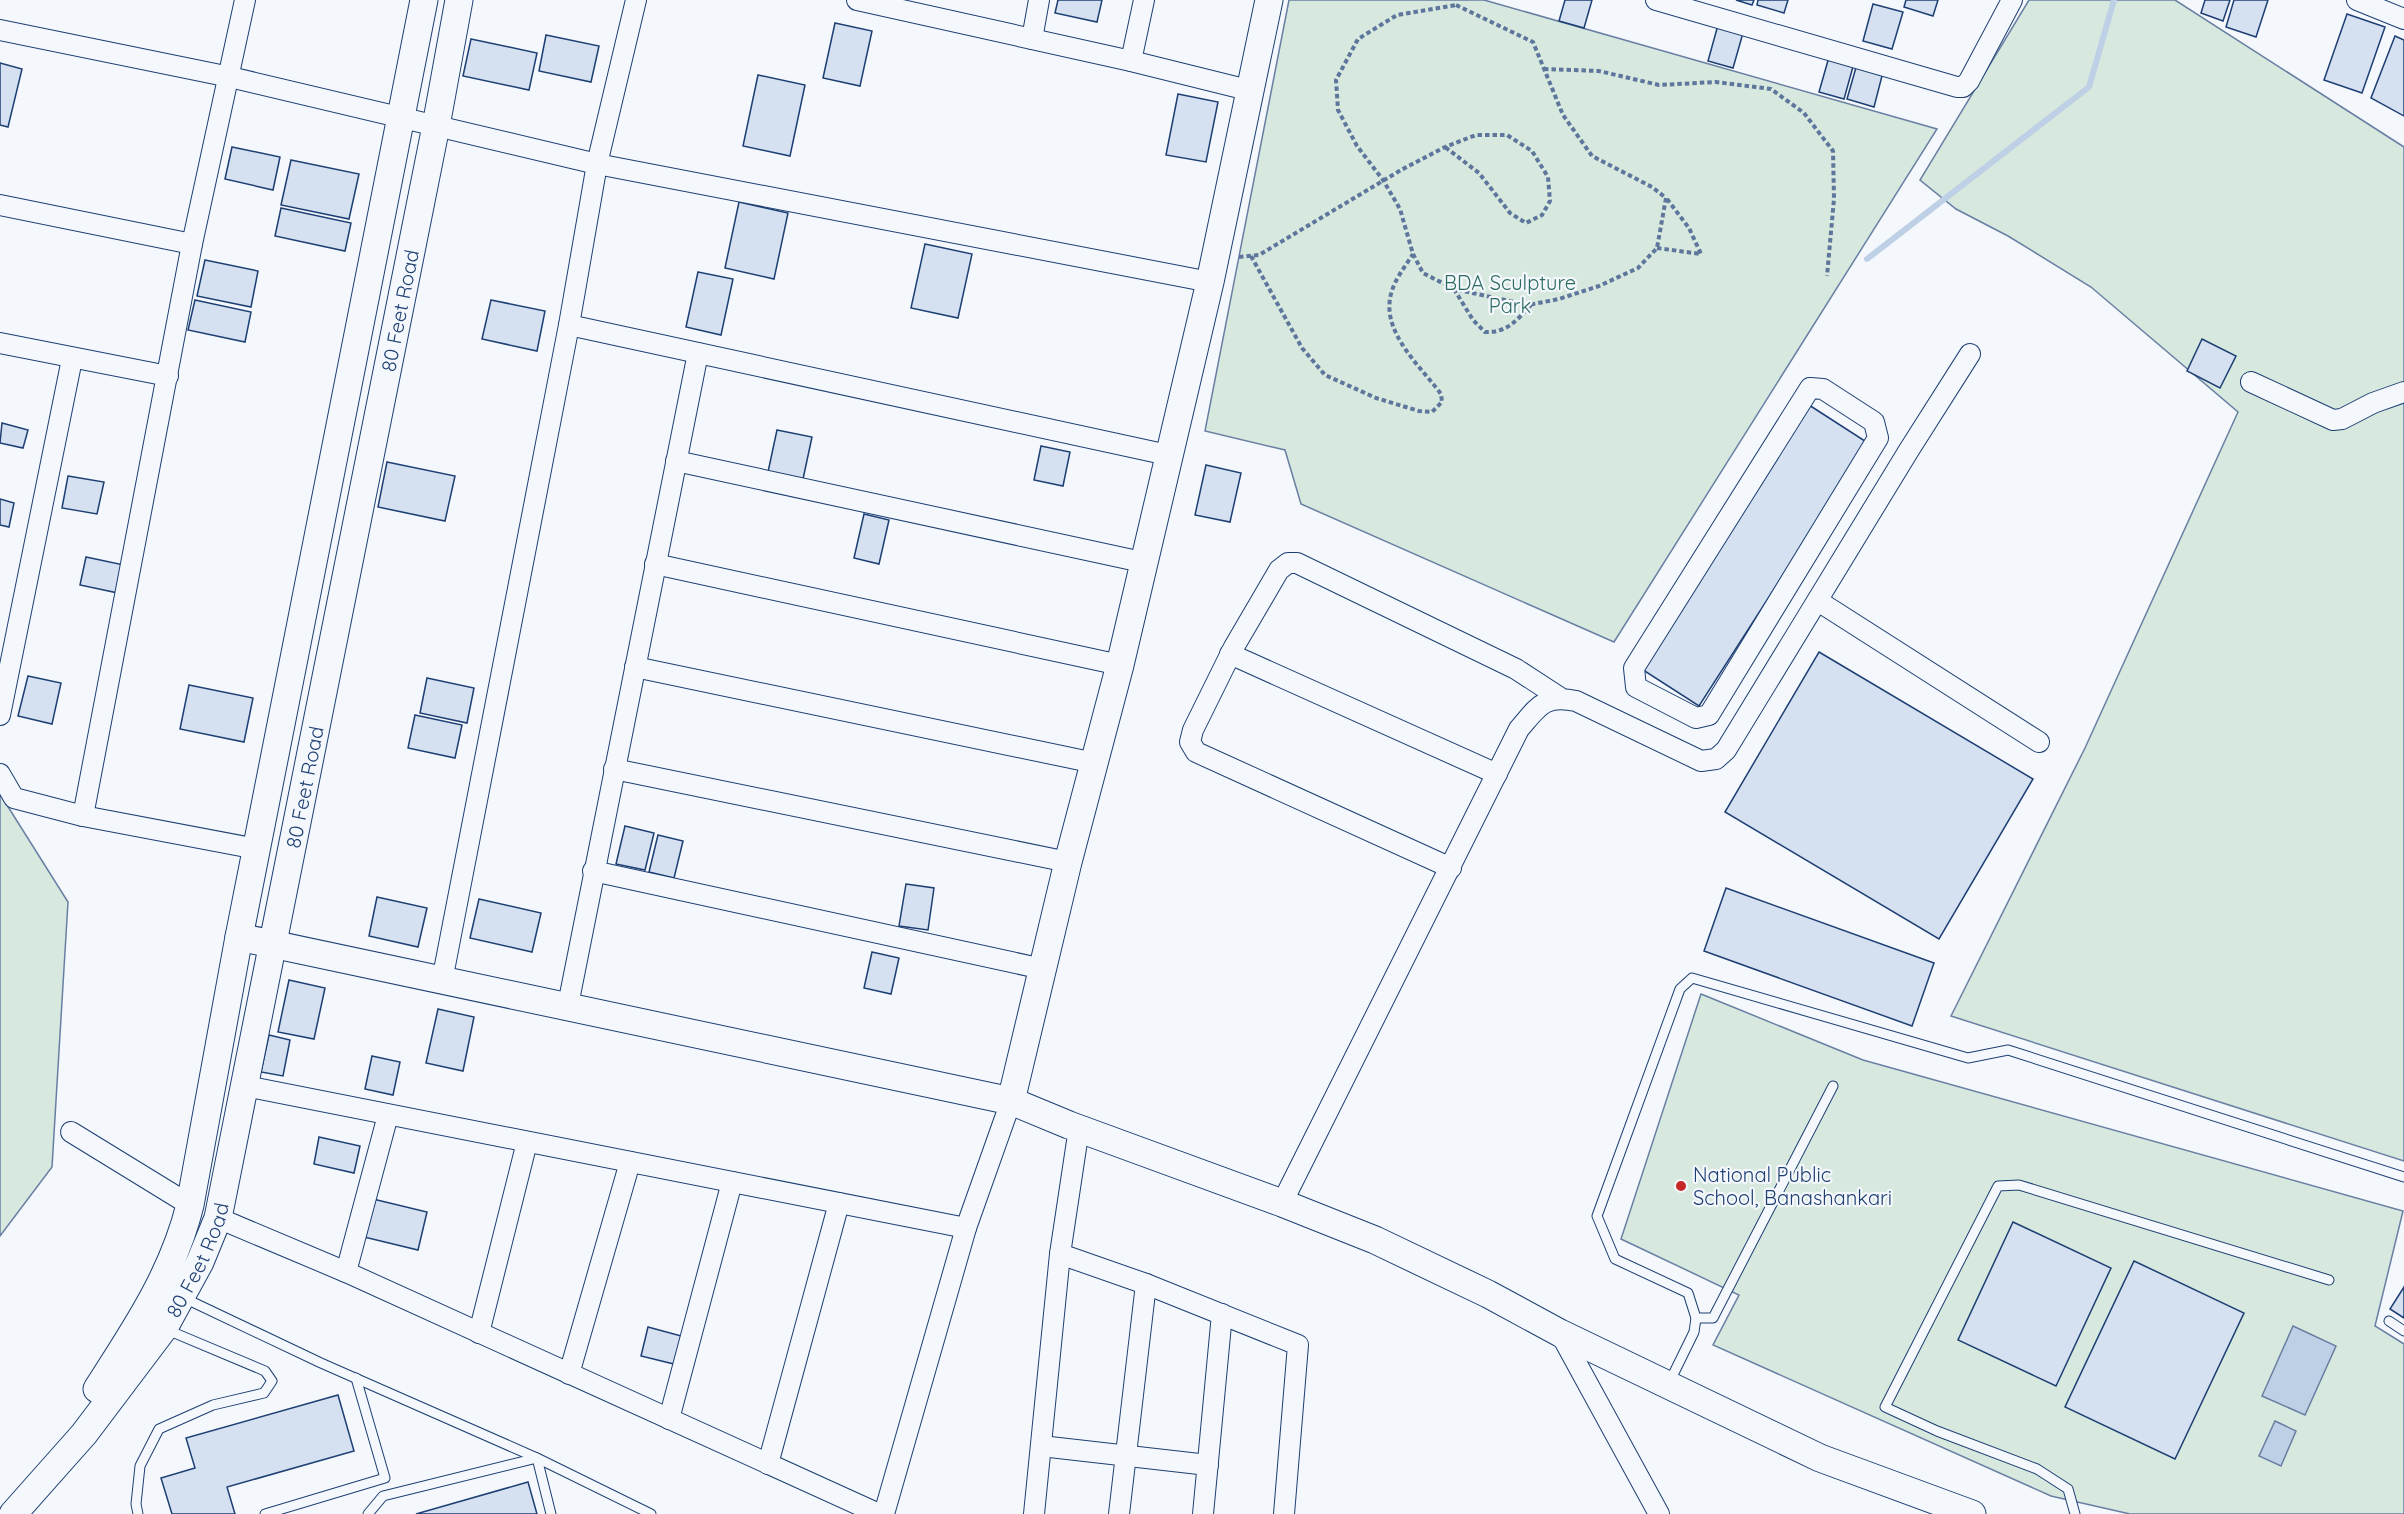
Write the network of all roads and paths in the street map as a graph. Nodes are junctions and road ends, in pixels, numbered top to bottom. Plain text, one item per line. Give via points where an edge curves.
1 (245, 0) edge
2 (424, 0) edge
3 (459, 0) edge
4 (636, 0) edge
5 (857, 0) edge
6 (1040, 0) edge
7 (1144, 0) edge
8 (1269, 0) edge
9 (1656, 0) edge
10 (2012, 0) edge
11 (2357, 0) edge
12 (928, 8) edge
13 (2404, 19) edge
14 (0, 30) edge
15 (1032, 39) junction
16 (1131, 62) junction
17 (1544, 69) junction
18 (230, 77) junction
19 (1252, 91) junction
20 (400, 118) junction
21 (436, 126) junction
22 (1445, 147) junction
23 (597, 164) junction
24 (1383, 180) junction
25 (1666, 198) junction
26 (0, 205) edge
27 (192, 244) junction
28 (1657, 248) junction
29 (1413, 254) junction
30 (1251, 256) junction
31 (1212, 271) junction
32 (1827, 276) dead end
33 (1454, 289) junction
34 (1532, 305) junction
35 (569, 325) junction
36 (0, 343) edge
37 (698, 353) junction
38 (1970, 354) dead end
39 (72, 359) junction
40 (168, 376) junction
41 (2252, 382) dead end
42 (2404, 393) edge
43 (1168, 455) junction
44 (676, 461) junction
45 (1826, 524) junction
46 (1853, 542) junction
47 (1142, 562) junction
48 (655, 564) junction
49 (1818, 601) junction
50 (1230, 654) junction
51 (1120, 665) junction
52 (634, 667) junction
53 (1559, 697) junction
54 (0, 714) edge
55 (2039, 742) dead end
56 (1095, 764) junction
57 (614, 769) junction
58 (0, 774) edge
59 (1497, 774) junction
60 (82, 816) junction
61 (257, 849) junction
62 (1068, 862) junction
63 (1451, 868) junction
64 (593, 871) junction
65 (240, 937) junction
66 (273, 944) junction
67 (1042, 969) junction
68 (442, 981) junction
69 (568, 1005) junction
70 (245, 1086) junction
71 (1833, 1086) dead end
72 (1011, 1101) junction
73 (388, 1115) junction
74 (1065, 1123) junction
75 (71, 1132) dead end
76 (527, 1142) junction
77 (630, 1162) junction
78 (2404, 1177) edge
79 (732, 1182) junction
80 (838, 1203) junction
81 (1282, 1203) junction
82 (190, 1206) junction
83 (218, 1218) junction
84 (966, 1228) junction
85 (1060, 1254) junction
86 (346, 1272) junction
87 (2329, 1280) dead end
88 (1146, 1284) junction
89 (182, 1297) junction
90 (1222, 1314) junction
91 (1696, 1318) junction
92 (2389, 1322) dead end
93 (164, 1328) junction
94 (2404, 1330) edge
95 (479, 1332) junction
96 (1560, 1333) junction
97 (569, 1374) junction
98 (356, 1378) junction
99 (1668, 1385) junction
100 (669, 1419) junction
101 (1041, 1446) junction
102 (1126, 1456) junction
103 (537, 1458) junction
104 (768, 1464) junction
105 (1208, 1465) junction
106 (0, 1505) edge
107 (13, 1514) edge
108 (138, 1514) edge
109 (265, 1514) edge
110 (368, 1514) edge
111 (551, 1514) edge
112 (651, 1514) edge
113 (879, 1514) edge
114 (884, 1514) edge
115 (1034, 1514) edge
116 (1119, 1514) edge
117 (1203, 1514) edge
118 (1284, 1514) edge
119 (1659, 1514) edge
120 (1972, 1514) edge
121 (2074, 1514) edge

1 - 18 street
2 - 20 main road, 80 Feet Road
3 - 21 main road, 80 Feet Road
4 - 23 street
5 - 12 street
6 - 15 street
7 - 16 street
8 - 19 main road
9 - 10 street via 1963,87 1970,81
11 - 13 street
12 - 15 street
14 - 18 street
15 - 16 street
16 - 19 street
17 - 24 path via 1533,42 1456,6 1397,15 1358,39 1336,80 1338,110 1357,146
17 - 25 path via 1563,115 1592,156
17 - 32 path via 1599,71 1659,85 1716,81 1771,89 1804,113 1833,151 1834,199
18 - 20 street
18 - 27 street
19 - 31 main road
20 - 21 street
20 - 61 main road, 80 Feet Road
21 - 23 street
21 - 66 main road, 80 Feet Road
22 - 22 path via 1476,135 1507,135 1532,151 1548,177 1550,201 1542,215 1526,223 1510,213 1479,173
22 - 24 path
23 - 31 street
23 - 35 street
24 - 29 path via 1400,209
24 - 30 path via 1259,255
25 - 28 path
25 - 28 path via 1689,228 1701,254
26 - 27 street
27 - 40 street
28 - 34 path via 1638,268 1599,286
29 - 30 path via 1393,288 1389,316 1397,336 1441,394 1442,402 1432,412 1376,398 1326,375 1302,348
29 - 33 path via 1423,273
30 - 31 path
31 - 43 main road
33 - 34 path
33 - 34 path via 1485,332 1498,333 1511,326
35 - 37 street
35 - 68 street
36 - 39 street
37 - 43 street
37 - 44 street
38 - 46 street
39 - 40 street
39 - 54 street
40 - 60 street
41 - 42 street via 2333,420
43 - 47 main road
44 - 47 street
44 - 48 street
45 - 45 street via 1709,715 1696,718 1636,687 1634,668 1810,388 1823,389 1874,422 1878,438
45 - 46 street
46 - 49 street
47 - 51 main road
48 - 51 street
48 - 52 street
49 - 53 street via 1726,750 1716,759 1701,761 1576,701
49 - 55 street
50 - 53 street via 1280,570 1288,563 1297,563 1516,669
50 - 59 street
50 - 63 street via 1192,730 1190,742 1196,752
51 - 56 main road
52 - 56 street
52 - 57 street
53 - 59 street via 1541,704 1519,729
56 - 62 main road
57 - 62 street
57 - 64 street
58 - 60 street via 14,798
59 - 63 street
60 - 61 street
61 - 65 main road, 80 Feet Road
62 - 67 main road
63 - 81 street
64 - 67 street
64 - 69 street
65 - 66 main road
65 - 82 main road, 80 Feet Road
66 - 68 main road
66 - 70 main road, 80 Feet Road
67 - 72 main road
68 - 69 main road
69 - 72 main road
70 - 73 street
70 - 83 main road, 80 Feet Road
71 - 91 lane via 1713,1318
72 - 74 main road
72 - 84 street
73 - 76 street
73 - 86 street
74 - 81 main road
74 - 85 street
75 - 82 street
76 - 77 street
76 - 95 street
77 - 79 street
77 - 97 street
78 - 91 lane via 2008,1050 1968,1058 1692,978 1680,989 1597,1216 1615,1259 1688,1293
79 - 80 street
79 - 100 street
80 - 84 street
80 - 104 street
81 - 96 main road via 1375,1240
82 - 106 main road, 80 Feet Road via 173,1260 146,1313 72,1424
83 - 86 street
83 - 89 main road, 80 Feet Road
84 - 114 street
85 - 88 street
85 - 101 street
86 - 95 street
87 - 121 lane via 2019,1185 1998,1186 1885,1407 2037,1469 2068,1489
88 - 90 street
88 - 102 street
89 - 93 main road, 80 Feet Road
89 - 98 lane
90 - 105 street
90 - 118 street via 1298,1345
91 - 99 lane via 1694,1332
92 - 94 lane
93 - 107 main road, 80 Feet Road via 84,1434
93 - 108 lane via 265,1371 272,1381 264,1393 213,1405 159,1429 140,1466
95 - 97 street
96 - 99 main road
96 - 119 street
97 - 100 street
98 - 103 lane
98 - 109 lane via 385,1478
99 - 120 main road via 1820,1458
100 - 104 street
101 - 102 street
101 - 115 street
102 - 105 street
102 - 116 street
103 - 110 lane via 383,1497
103 - 111 lane
103 - 112 lane
104 - 113 street
105 - 117 street

